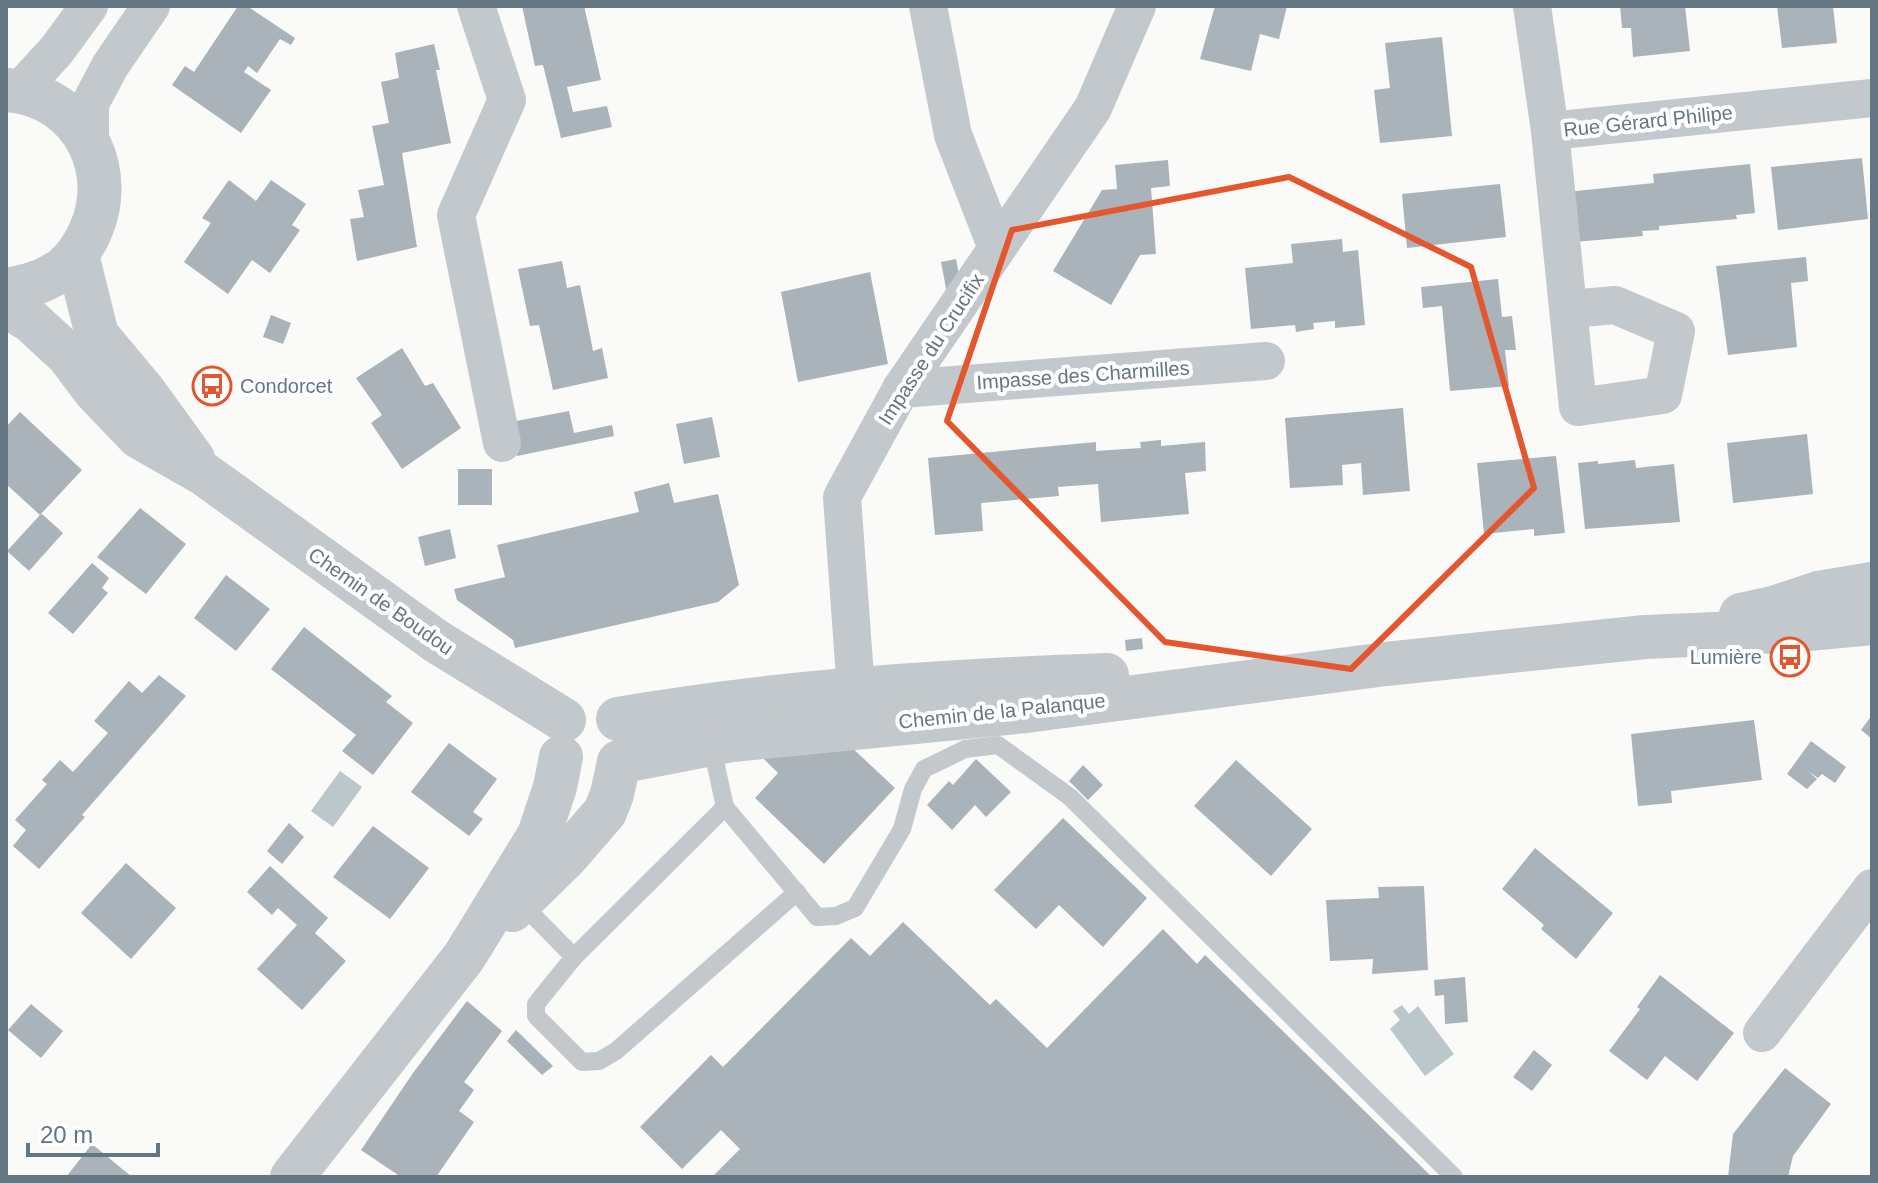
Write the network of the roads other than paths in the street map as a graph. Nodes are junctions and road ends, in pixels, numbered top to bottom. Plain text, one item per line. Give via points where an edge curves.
1 (89, 6) edge
2 (151, 6) edge
3 (476, 6) edge
4 (928, 6) edge
5 (1137, 6) edge
6 (1532, 6) edge
7 (13, 90) edge
8 (1872, 98) edge
9 (1550, 131) junction
10 (90, 144) junction
11 (997, 248) junction
12 (77, 255) junction
13 (6, 290) edge
14 (6, 306) edge
15 (1570, 309) dead end
16 (1266, 361) dead end
17 (901, 389) junction
18 (502, 443) dead end
19 (204, 474) junction
20 (1872, 584) edge
21 (1872, 623) edge
22 (1645, 637) junction
23 (857, 708) junction
24 (618, 719) junction
25 (562, 738) junction
26 (711, 743) junction
27 (619, 762) junction
28 (725, 807) junction
29 (1872, 888) edge
30 (797, 892) junction
31 (520, 902) junction
32 (464, 957) junction
33 (574, 957) junction
34 (1762, 1033) dead end
35 (292, 1177) edge
36 (1454, 1177) edge

1 - 7 street via 56,51
2 - 10 street via 90,104
3 - 18 street via 507,100 456,215
4 - 11 street via 953,135
5 - 11 street, Impasse du Crucifix via 1093,108
6 - 9 street, Rue Gérard Philipe
7 - 10 street via 48,100 72,119
8 - 9 street, Rue Gérard Philipe
9 - 15 street
10 - 12 street via 100,172 101,201 93,230
11 - 17 street, Impasse du Crucifix
12 - 13 street via 56,274
12 - 19 street, Chemin de Boudou via 97,335
14 - 19 street, Chemin de Boudou via 68,355 139,437
16 - 17 street, Impasse des Charmilles
17 - 23 street, Impasse du Crucifix via 842,497
19 - 25 street, Chemin de Boudou
20 - 22 street, Chemin de la Palanque
21 - 22 street, Chemin de la Palanque
22 - 23 street, Chemin de la Palanque via 1386,664 1023,678
23 - 24 street, Chemin de la Palanque via 708,703
23 - 26 street, Chemin de la Palanque
24 - 25 street via 610,711 590,707 571,713
24 - 27 street via 626,740
25 - 27 street via 577,773 611,770
25 - 32 street via 555,787 539,835
26 - 27 street, Chemin de la Palanque
26 - 28 lane
27 - 31 street via 605,812
28 - 30 lane
28 - 33 lane
29 - 34 street
30 - 33 lane via 599,1061 582,1062 536,1016 536,1004
30 - 36 lane via 817,917 855,908 902,829 924,769 965,749 998,745 1070,797
31 - 32 street
31 - 33 lane
32 - 35 street

